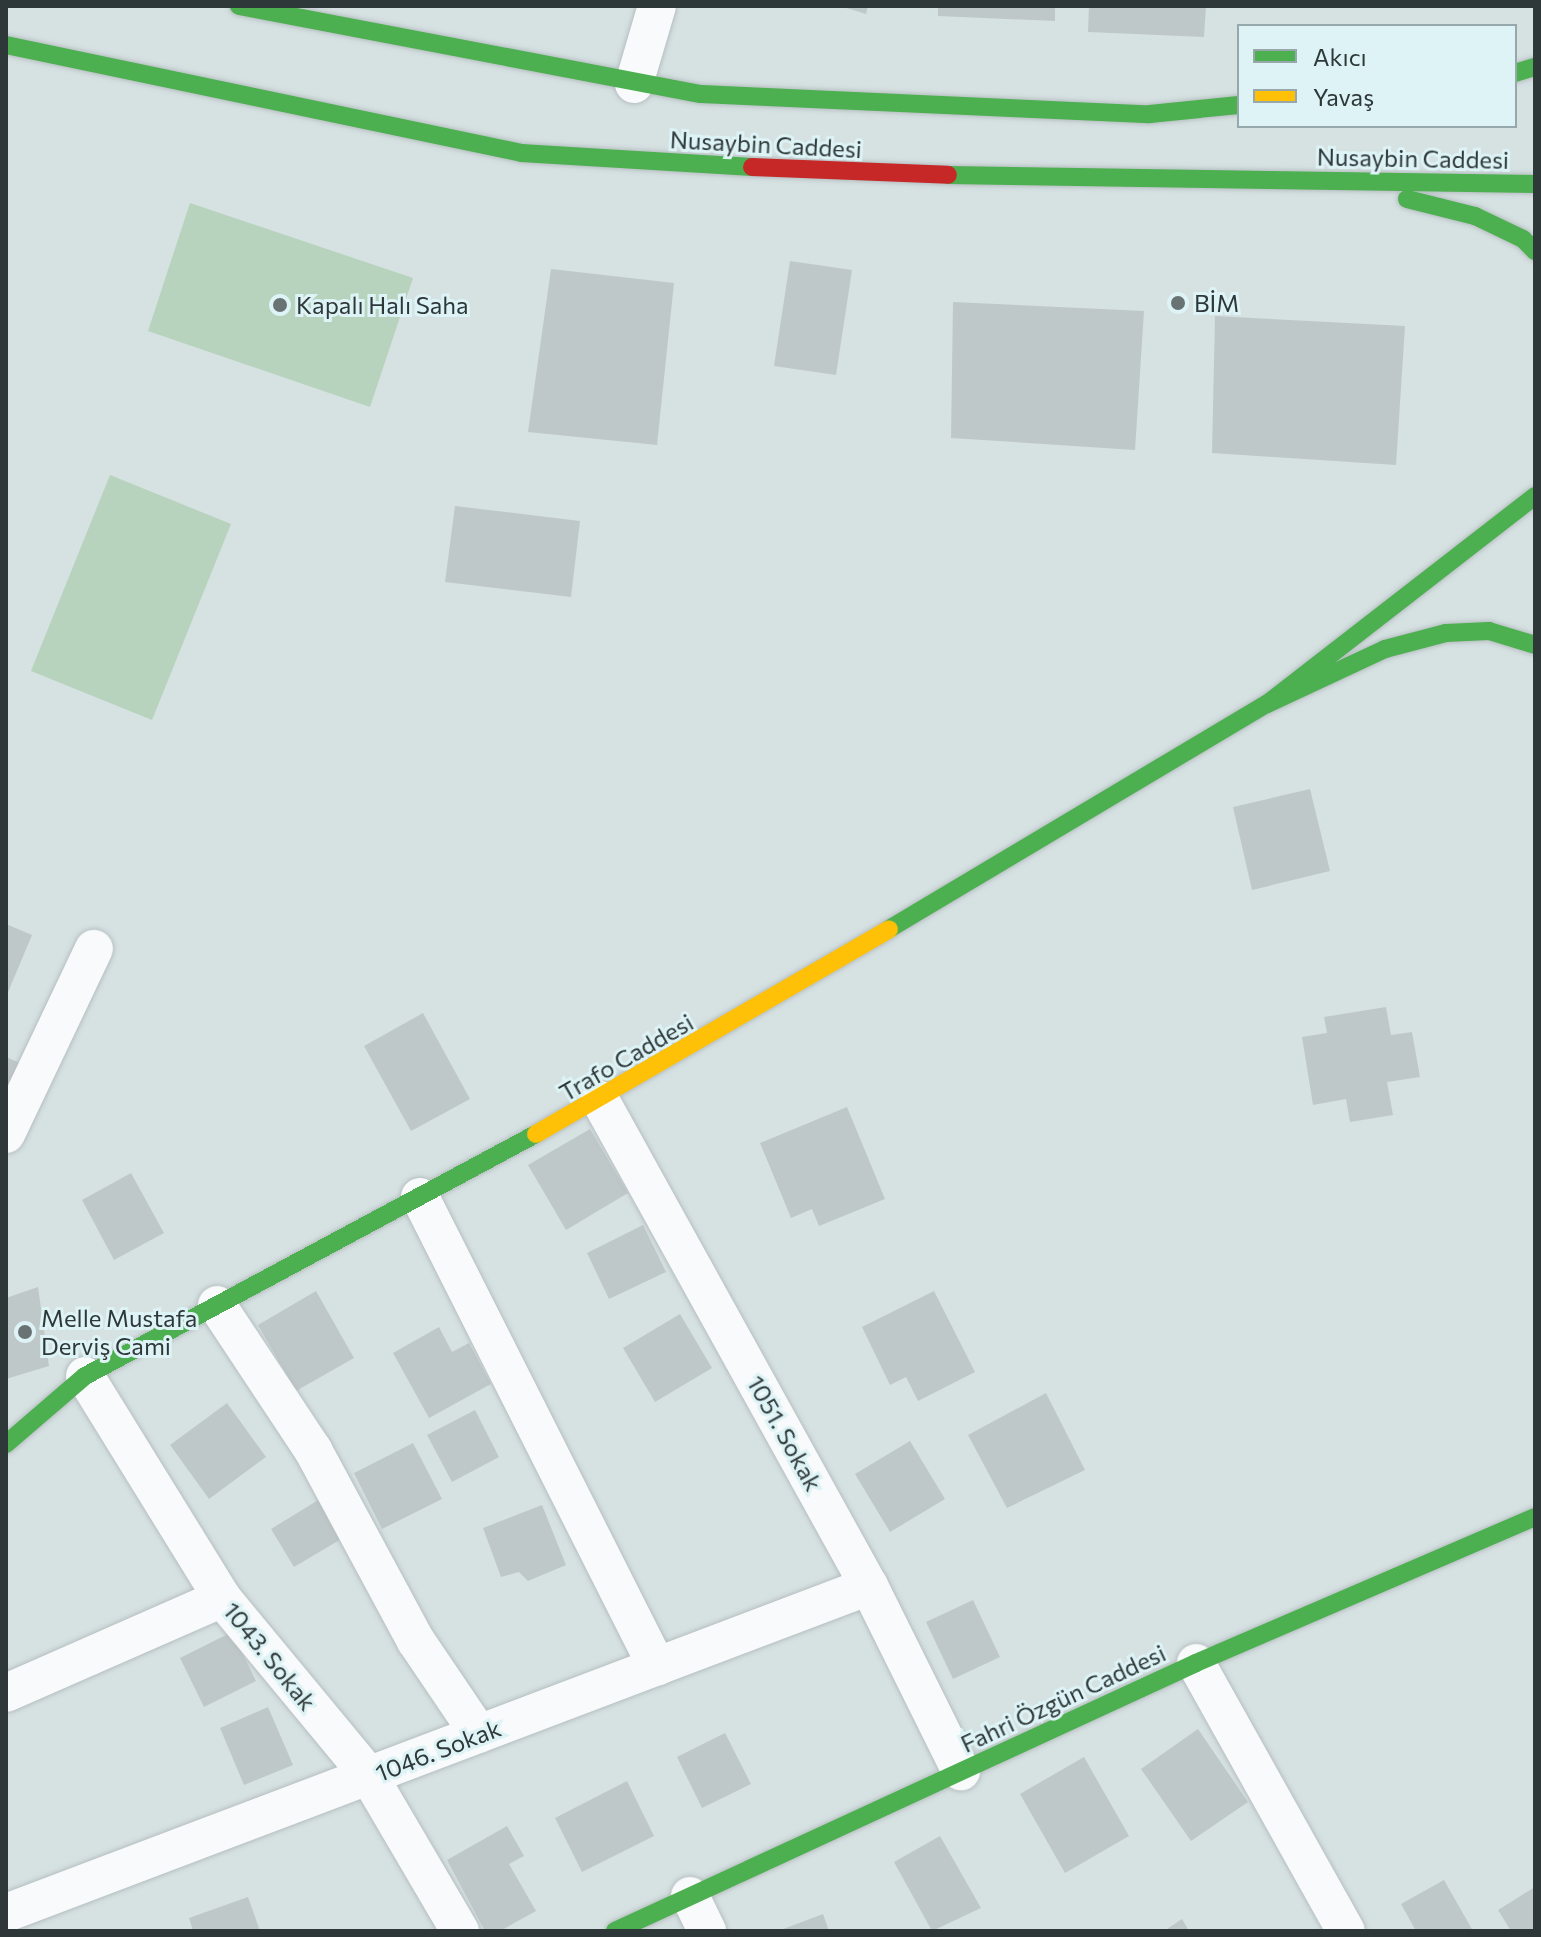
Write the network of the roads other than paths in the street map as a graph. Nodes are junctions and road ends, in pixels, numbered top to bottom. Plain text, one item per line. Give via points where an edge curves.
1 (239, 6) edge
2 (657, 6) edge
3 (284, 11) edge
4 (8, 52) edge
5 (634, 84) junction
6 (1237, 105) edge
7 (1335, 181) junction
8 (1535, 184) edge
9 (1535, 251) edge
10 (1535, 496) edge
11 (1535, 645) edge
12 (1267, 704) junction
13 (94, 949) dead end
14 (600, 1100) junction
15 (6, 1134) edge
16 (420, 1197) junction
17 (217, 1305) junction
18 (85, 1376) junction
19 (6, 1444) edge
20 (1532, 1525) edge
21 (869, 1586) junction
22 (222, 1598) junction
23 (1196, 1663) junction
24 (657, 1667) junction
25 (6, 1693) edge
26 (479, 1734) junction
27 (961, 1771) junction
28 (369, 1776) junction
29 (690, 1896) junction
30 (6, 1913) edge
31 (1333, 1926) edge
32 (460, 1931) edge
33 (615, 1931) edge
34 (707, 1931) edge

1 - 3 street, Nusaybin Caddesi
2 - 5 street
3 - 5 street, Nusaybin Caddesi
4 - 7 street, Nusaybin Caddesi via 522,153 856,174
5 - 6 street, Nusaybin Caddesi via 701,94 1150,114
7 - 8 street, Nusaybin Caddesi
7 - 9 street via 1475,216 1523,239
10 - 12 street
11 - 12 street via 1489,631 1446,633 1385,649
12 - 14 street, Trafo Caddesi
13 - 15 street
14 - 16 street, Trafo Caddesi
14 - 21 street, 1051. Sokak
16 - 17 street, Trafo Caddesi
16 - 24 street
17 - 18 street, Trafo Caddesi
17 - 26 street via 313,1450 416,1641
18 - 19 street, Trafo Caddesi
18 - 22 street, 1043. Sokak
20 - 23 street, Fahri Özgün Caddesi
21 - 24 street, 1046. Sokak
21 - 27 street, 1051. Sokak
22 - 25 street
22 - 28 street, 1043. Sokak
23 - 27 street, Fahri Özgün Caddesi
23 - 31 street
24 - 26 street, 1046. Sokak
26 - 28 street, 1046. Sokak
27 - 29 street, Fahri Özgün Caddesi
28 - 30 street, 1046. Sokak
28 - 32 street, 1043. Sokak
29 - 33 street, Fahri Özgün Caddesi
29 - 34 street

